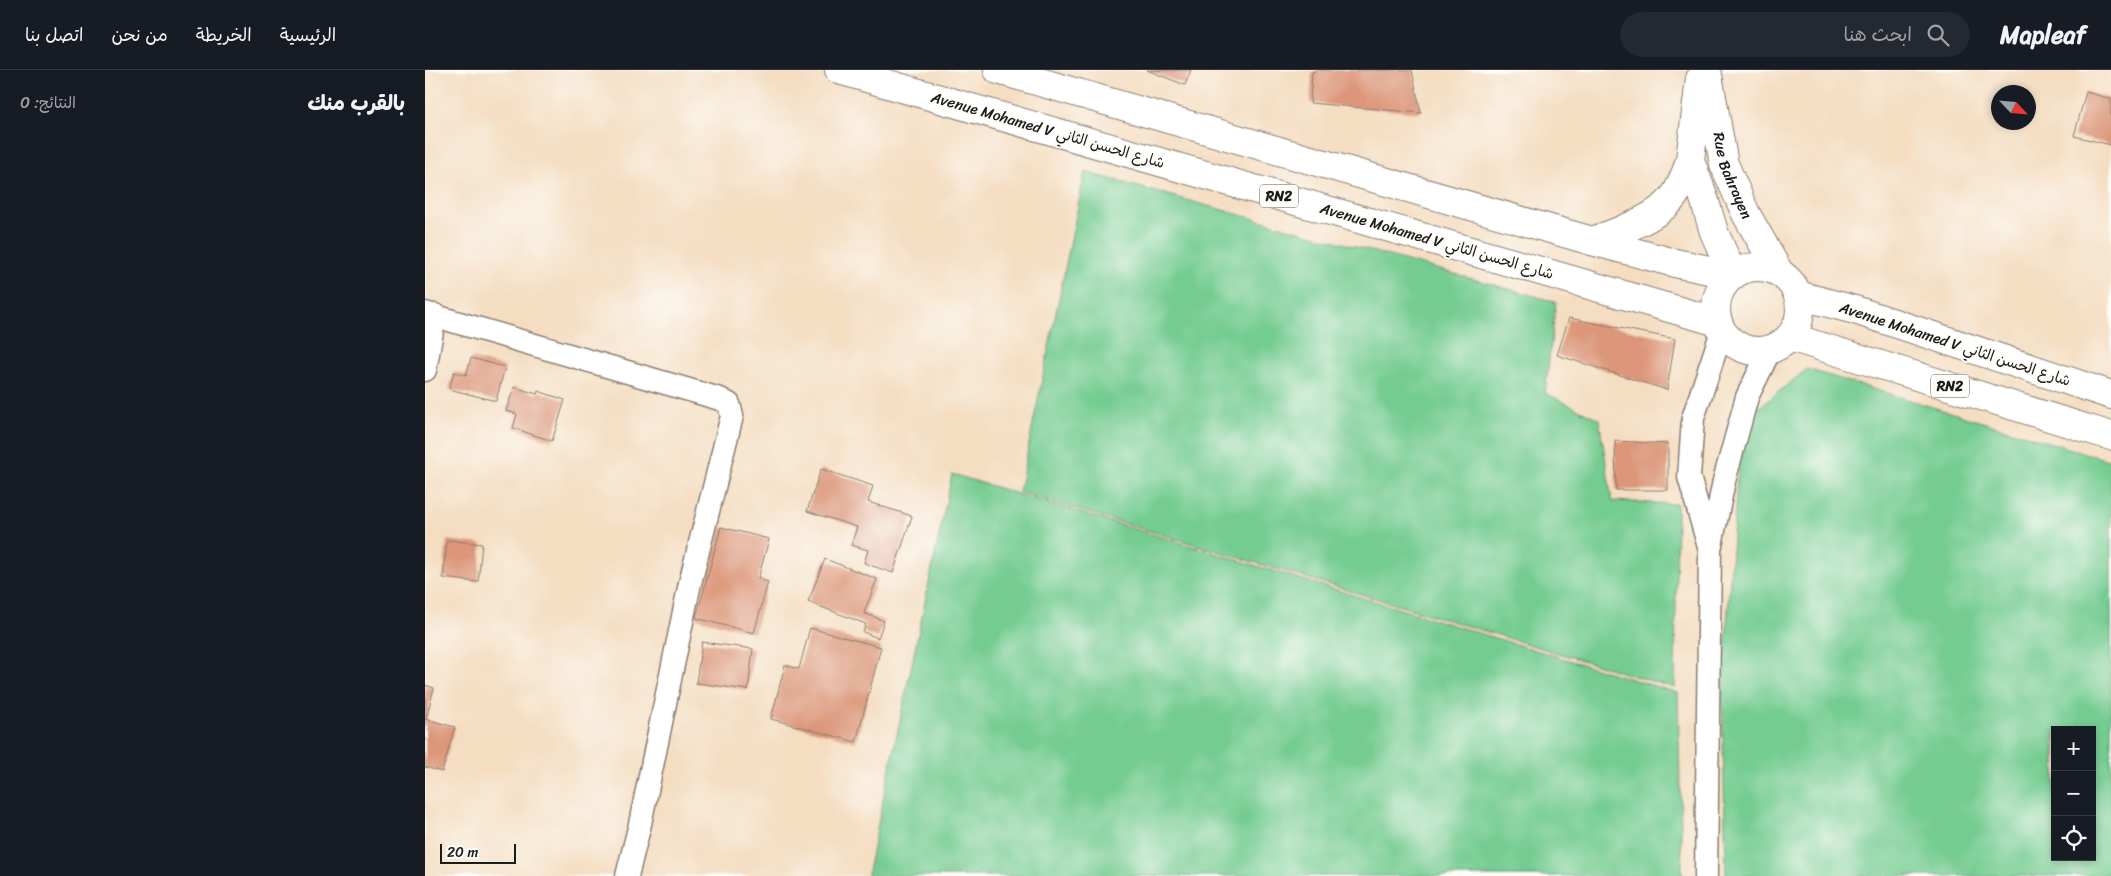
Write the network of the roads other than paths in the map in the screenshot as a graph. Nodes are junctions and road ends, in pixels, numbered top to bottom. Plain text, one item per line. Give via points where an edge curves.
1 (839, 70) edge
2 (998, 70) edge
3 (1701, 70) edge
4 (1707, 70) edge
5 (1690, 160) junction
6 (1592, 241) junction
7 (1779, 272) junction
8 (1733, 275) junction
9 (1798, 295) junction
10 (430, 314) edge
11 (1720, 326) junction
12 (1780, 343) junction
13 (425, 370) edge
14 (2111, 395) edge
15 (2111, 436) edge
16 (1710, 550) junction
17 (627, 876) edge
18 (1706, 876) edge

1 - 11 main road, Avenue Mohamed V شارع الحسن الثاني / RN2
2 - 6 main road
3 - 5 main road, Rue Bahrayen
4 - 7 main road, Rue Bahrayen via 1724,164 1745,214
5 - 6 main road via 1685,176 1671,199 1652,215
5 - 8 main road, Rue Bahrayen via 1714,232
6 - 8 main road
7 - 8 main road via 1751,267
7 - 9 main road
8 - 11 main road via 1718,296 1716,309
9 - 12 main road via 1800,317 1796,328
9 - 14 main road, Avenue Mohamed V شارع الحسن الثاني via 1855,310
10 - 13 street
10 - 17 street via 729,404 732,416 690,583
11 - 12 main road, RN2 via 1731,341 1742,348 1756,351
11 - 16 street via 1693,418 1689,477
12 - 15 main road, RN2
12 - 16 street via 1747,397
16 - 18 street

